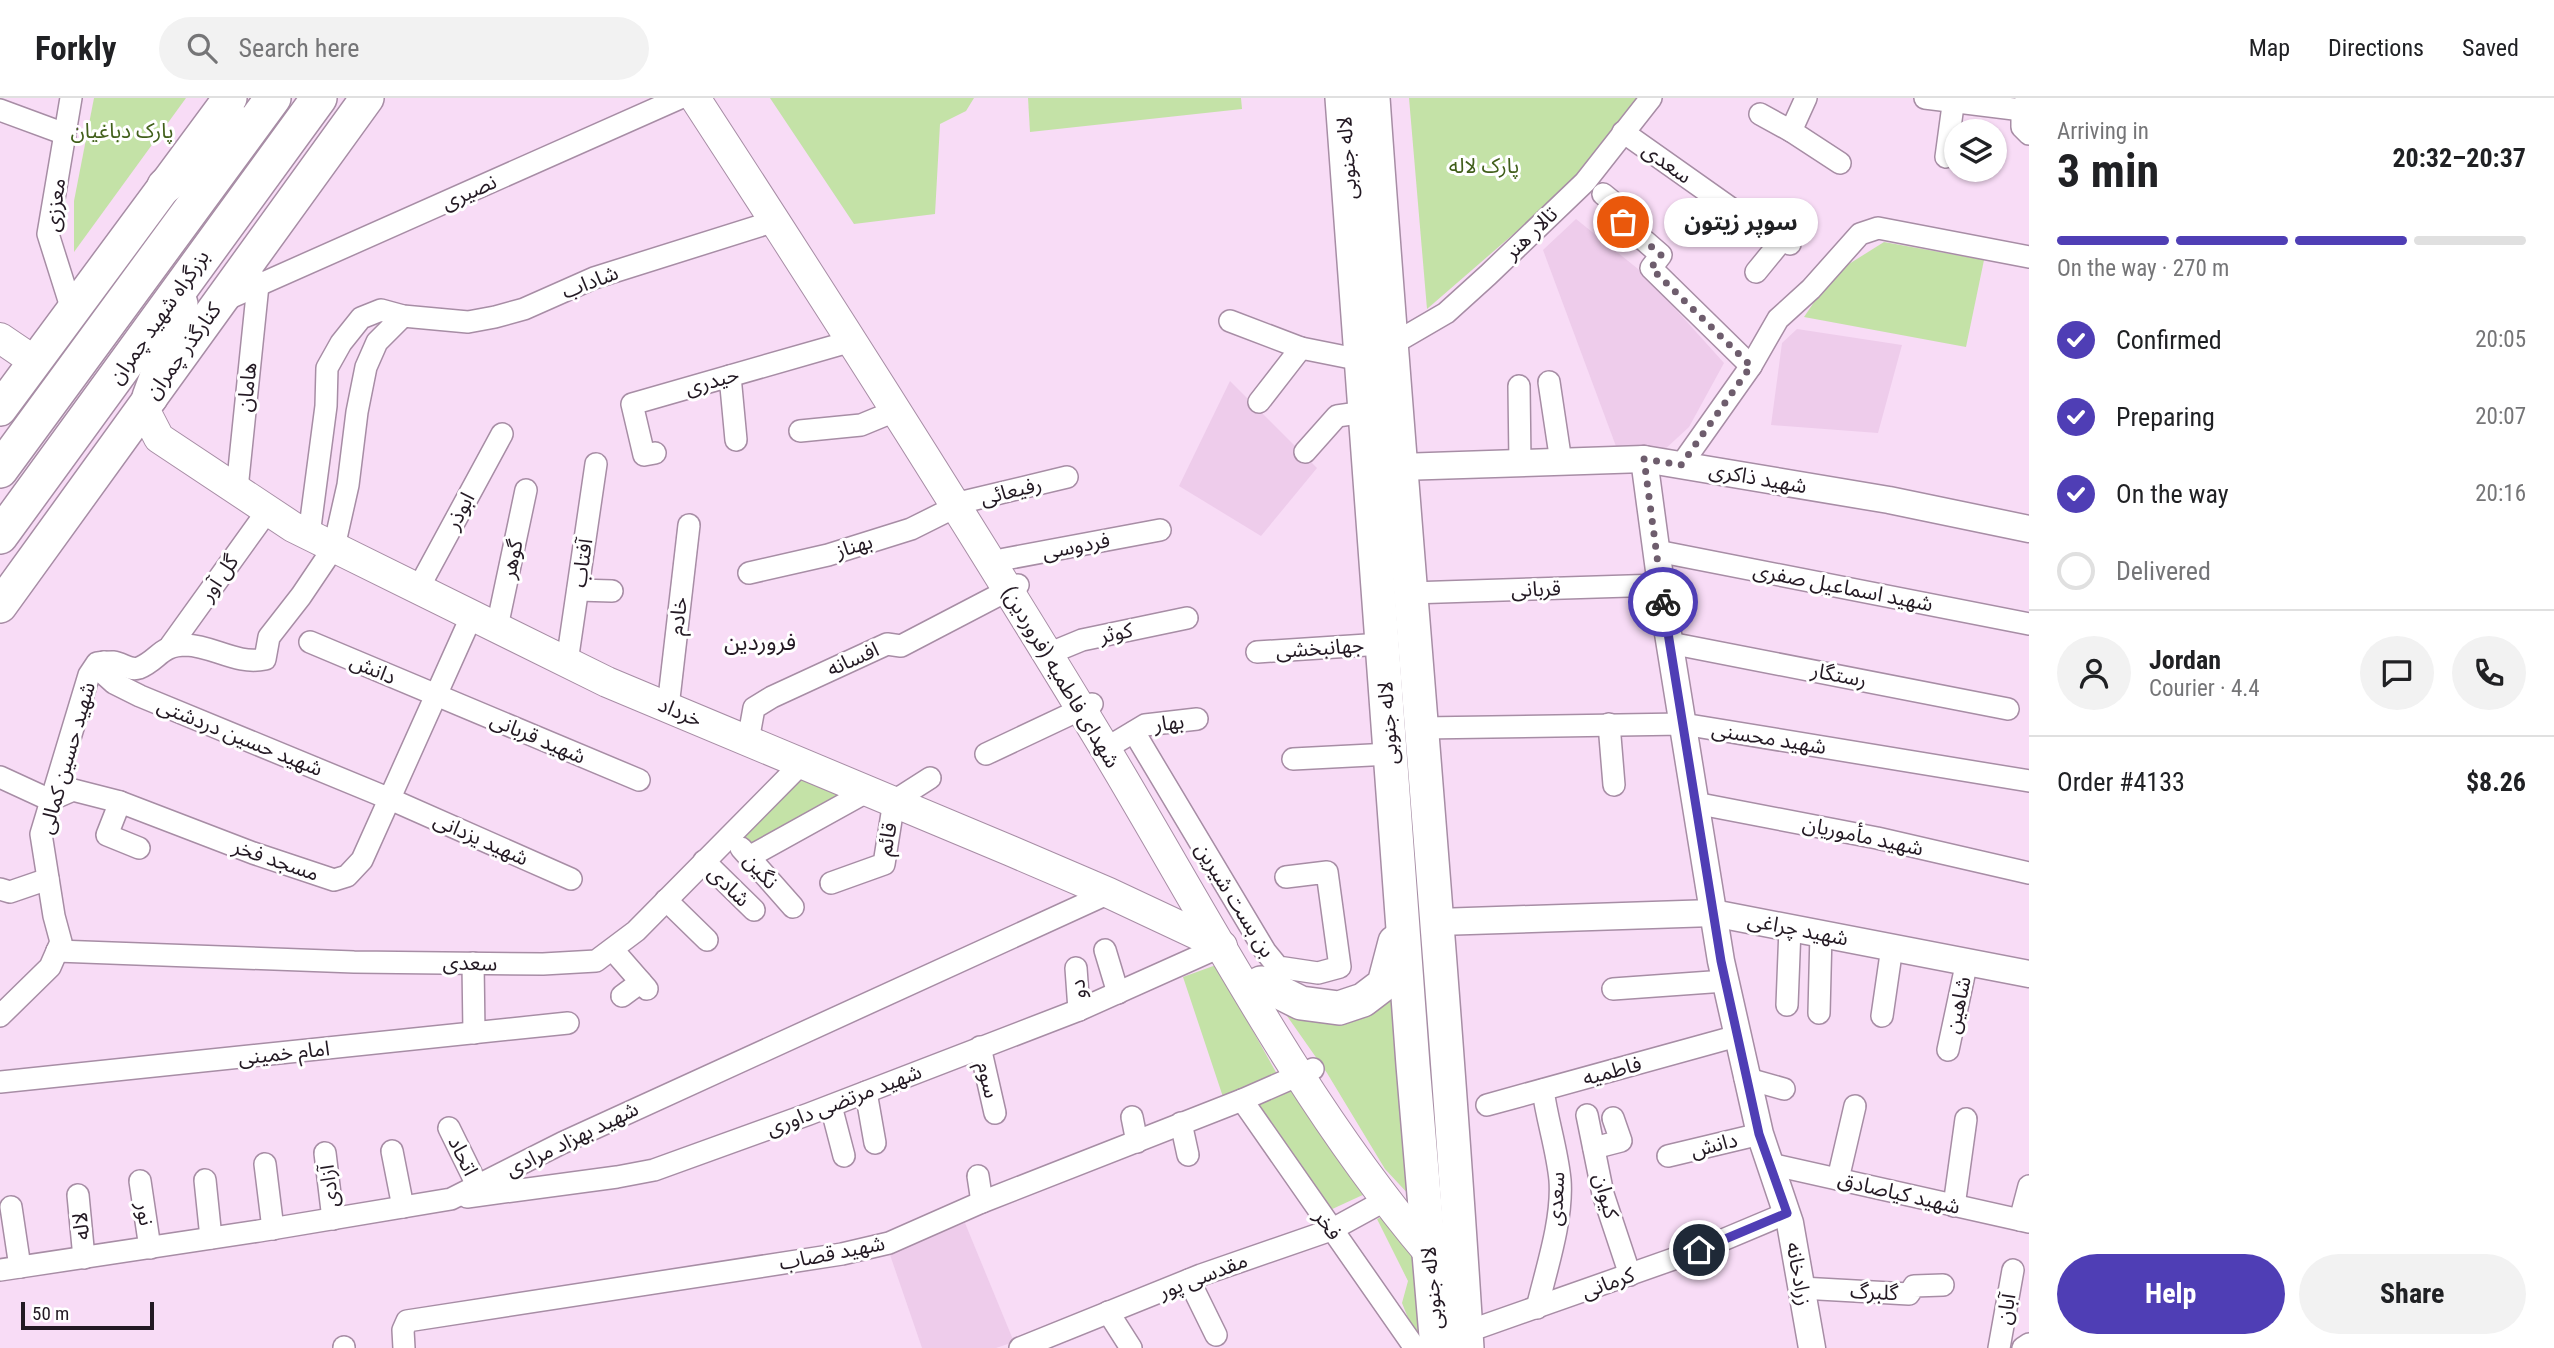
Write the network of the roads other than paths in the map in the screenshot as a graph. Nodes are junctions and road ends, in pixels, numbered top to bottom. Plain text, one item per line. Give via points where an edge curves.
1 (71, 98) edge
2 (230, 98) edge
3 (265, 98) edge
4 (273, 98) edge
5 (319, 98) edge
6 (367, 98) edge
7 (680, 98) edge
8 (695, 98) edge
9 (712, 98) edge
10 (1342, 98) edge
11 (1364, 98) edge
12 (1373, 98) edge
13 (1651, 98) edge
14 (1806, 98) edge
15 (1925, 98) edge
16 (1954, 100) edge
17 (2025, 104) edge
18 (0, 110) edge
19 (1760, 114) dead end
20 (1951, 119) edge
21 (1791, 131) junction
22 (1623, 132) junction
23 (65, 134) junction
24 (2029, 134) edge
25 (1840, 163) dead end
26 (164, 186) junction
27 (1603, 194) dead end
28 (1381, 203) junction
29 (775, 221) junction
30 (2029, 257) edge
31 (1756, 272) dead end
32 (252, 274) junction
33 (186, 278) junction
34 (72, 310) junction
35 (403, 316) junction
36 (1230, 321) dead end
37 (0, 338) edge
38 (852, 341) junction
39 (1391, 345) junction
40 (1301, 348) junction
41 (1361, 360) junction
42 (34, 361) junction
43 (1751, 366) junction
44 (730, 376) junction
45 (1549, 382) dead end
46 (1519, 386) dead end
47 (147, 402) junction
48 (1259, 402) dead end
49 (0, 409) edge
50 (895, 411) junction
51 (1365, 412) junction
52 (800, 431) dead end
53 (502, 434) dead end
54 (159, 438) junction
55 (736, 440) dead end
56 (114, 447) junction
57 (1305, 452) dead end
58 (654, 453) dead end
59 (1644, 459) junction
60 (1561, 462) junction
61 (1520, 463) junction
62 (596, 464) dead end
63 (1681, 465) junction
64 (1400, 467) junction
65 (0, 470) edge
66 (1067, 477) dead end
67 (237, 489) junction
68 (526, 490) dead end
69 (961, 504) junction
70 (268, 510) junction
71 (689, 525) dead end
72 (2029, 529) edge
73 (1160, 530) dead end
74 (0, 536) edge
75 (321, 541) junction
76 (1657, 551) junction
77 (749, 573) dead end
78 (1006, 574) junction
79 (1661, 585) junction
80 (418, 589) junction
81 (578, 590) junction
82 (612, 591) dead end
83 (1410, 593) junction
84 (0, 606) edge
85 (1187, 618) dead end
86 (485, 621) junction
87 (2029, 624) edge
88 (310, 642) dead end
89 (1670, 643) junction
90 (1382, 644) junction
91 (171, 645) junction
92 (1054, 651) junction
93 (1257, 652) dead end
94 (104, 662) junction
95 (567, 662) junction
96 (436, 696) junction
97 (1087, 706) junction
98 (668, 707) junction
99 (2008, 709) dead end
100 (1197, 719) dead end
101 (1609, 724) junction
102 (1683, 724) junction
103 (1422, 728) junction
104 (748, 741) junction
105 (1119, 741) junction
106 (986, 754) dead end
107 (1390, 754) junction
108 (1293, 759) dead end
109 (802, 763) junction
110 (0, 778) edge
111 (930, 778) dead end
112 (639, 780) dead end
113 (2029, 781) edge
114 (1614, 785) dead end
115 (881, 796) junction
116 (390, 799) junction
117 (50, 800) junction
118 (120, 802) junction
119 (1696, 803) junction
120 (730, 836) junction
121 (139, 848) dead end
122 (749, 857) junction
123 (704, 861) junction
124 (2029, 873) edge
125 (1286, 877) dead end
126 (48, 879) junction
127 (571, 879) dead end
128 (831, 883) dead end
129 (0, 889) edge
130 (1109, 893) junction
131 (666, 900) junction
132 (793, 907) dead end
133 (754, 910) dead end
134 (1713, 913) junction
135 (1402, 915) junction
136 (1438, 922) junction
137 (1790, 928) junction
138 (1821, 933) junction
139 (707, 940) dead end
140 (1222, 946) junction
141 (1892, 947) junction
142 (613, 950) junction
143 (1105, 950) dead end
144 (57, 951) junction
145 (1967, 961) junction
146 (473, 963) junction
147 (1076, 968) dead end
148 (2029, 974) edge
149 (1725, 981) junction
150 (1261, 983) junction
151 (1614, 989) dead end
152 (1118, 993) junction
153 (1371, 994) junction
154 (621, 996) dead end
155 (1443, 1001) junction
156 (1409, 1004) junction
157 (1787, 1005) dead end
158 (1079, 1010) junction
159 (1819, 1013) dead end
160 (0, 1016) edge
161 (1882, 1016) dead end
162 (568, 1023) dead end
163 (474, 1033) junction
164 (1737, 1036) junction
165 (980, 1047) junction
166 (1948, 1050) dead end
167 (1306, 1072) junction
168 (1745, 1078) junction
169 (0, 1082) edge
170 (1784, 1089) dead end
171 (1543, 1090) junction
172 (866, 1092) junction
173 (1242, 1100) junction
174 (1487, 1105) dead end
175 (831, 1106) junction
176 (1855, 1106) dead end
177 (995, 1113) dead end
178 (1587, 1115) dead end
179 (1132, 1117) dead end
180 (1613, 1118) dead end
181 (1966, 1119) dead end
182 (1181, 1123) junction
183 (449, 1128) dead end
184 (1759, 1134) junction
185 (1137, 1142) junction
186 (875, 1143) dead end
187 (1594, 1148) junction
188 (392, 1151) dead end
189 (326, 1153) dead end
190 (1188, 1155) dead end
191 (844, 1156) dead end
192 (1668, 1156) dead end
193 (265, 1164) dead end
194 (1770, 1164) junction
195 (978, 1176) dead end
196 (1838, 1179) junction
197 (205, 1180) dead end
198 (140, 1181) dead end
199 (477, 1185) junction
200 (2029, 1186) edge
201 (78, 1195) dead end
202 (451, 1199) junction
203 (1384, 1201) junction
204 (982, 1202) junction
205 (1954, 1206) junction
206 (11, 1207) dead end
207 (403, 1207) junction
208 (1425, 1210) junction
209 (1787, 1213) junction
210 (333, 1219) junction
211 (2025, 1221) edge
212 (273, 1229) junction
213 (1331, 1230) junction
214 (211, 1238) junction
215 (150, 1248) junction
216 (1429, 1253) junction
217 (84, 1258) junction
218 (10, 1269) edge
219 (2013, 1270) dead end
220 (1630, 1275) junction
221 (1189, 1280) junction
222 (1943, 1285) dead end
223 (1801, 1288) junction
224 (1536, 1308) junction
225 (1108, 1312) junction
226 (1216, 1335) dead end
227 (1466, 1340) edge
228 (2029, 1344) edge
229 (1023, 1347) edge
230 (404, 1348) edge
231 (1131, 1348) edge
232 (1415, 1348) edge
233 (1437, 1348) edge
234 (1812, 1348) edge
235 (1999, 1348) edge
236 (2023, 1348) edge

1 - 23 street, معززی
2 - 26 main road
3 - 26 highway
4 - 65 highway, بزرگراه شهید چمران
5 - 33 highway, بزرگراه شهید چمران
6 - 32 main road, کنارگذر چمران
7 - 32 street, نصیری
8 - 29 main road, شهدای فاطمیه (فروردین)
9 - 69 main road, شهدای فاطمیه (فروردین) via 806,243
10 - 41 main road, لاله جنوبی
11 - 28 main road via 1369,179
12 - 28 main road, لاله جنوبی
13 - 22 street, تالار هنر
14 - 21 street
15 - 16 street
16 - 17 street
16 - 20 street
17 - 24 street via 2022,127
18 - 23 street
19 - 21 street
21 - 25 street
22 - 31 street, سعدی via 1786,244
22 - 39 street, تالار هنر via 1585,182 1488,275 1446,313
23 - 34 street, معززی via 48,234
26 - 34 main road
27 - 43 street via 1625,212 1623,222 1661,255 1651,268
28 - 39 main road, لاله جنوبی
29 - 35 street, شاداب via 594,278 495,317 468,322
29 - 38 main road, شهدای فاطمیه (فروردین)
30 - 43 street via 1878,228 1860,234 1778,320
32 - 47 main road, کنارگذر چمران via 218,302
32 - 67 street, هامان
33 - 47 highway via 168,348
33 - 74 highway, بزرگراه شهید چمران
34 - 42 main road
35 - 75 street via 377,342 366,367 348,485
35 - 75 street, شاداب via 381,310 361,318 327,368
36 - 40 street
37 - 42 main road
38 - 44 street, حیدری
38 - 50 main road, شهدای فاطمیه (فروردین)
39 - 64 main road, لاله جنوبی
40 - 41 street
40 - 48 street
41 - 51 main road, لاله جنوبی
42 - 49 main road
43 - 63 street
44 - 55 street
44 - 58 street, حیدری via 632,404 644,455
45 - 60 street
46 - 61 street
47 - 54 main road
47 - 56 main road, کنارگذر چمران
50 - 52 street via 861,425
50 - 69 main road, شهدای فاطمیه (فروردین)
51 - 57 street via 1336,416
51 - 90 main road, لاله جنوبی
53 - 80 street, ابوذر
54 - 56 main road
54 - 67 main road, خرداد
56 - 84 main road, کنارگذر چمران
59 - 60 street, شهید ذاکری
59 - 63 street, شهید ذاکری
59 - 76 street, زرادخانه
60 - 61 street, شهید ذاکری
61 - 64 street, شهید ذاکری
62 - 81 street, آفتاب
63 - 72 street, شهید ذاکری
64 - 83 main road, لاله جنوبی
66 - 69 street, رفیعائی
67 - 70 main road, خرداد
68 - 86 street, گوهر
69 - 77 street, بهناز via 911,529
69 - 78 main road, شهدای فاطمیه (فروردین)
70 - 75 main road, خرداد
70 - 91 street, گل آور
71 - 98 street, خادم
73 - 78 street, فردوسی
75 - 80 main road, خرداد
75 - 91 street via 301,596 269,636 265,659 244,660
76 - 79 street, زرادخانه
76 - 87 street, شهید اسماعیل صفری
78 - 92 main road, شهدای فاطمیه (فروردین)
78 - 104 street, افسانه via 901,646 887,644 754,708
79 - 83 street, قربانی
79 - 89 street, زرادخانه
80 - 86 main road, خرداد
81 - 82 street
81 - 95 street, آفتاب
83 - 103 main road, لاله جنوبی
85 - 92 street, کوثر via 1082,640
86 - 95 main road, خرداد
86 - 96 street, مسجد فخر
88 - 96 street, دانش
89 - 99 street, رستگار
89 - 102 street, زرادخانه
90 - 93 street, جهانبخشی
90 - 107 main road, لاله جنوبی
91 - 94 street, شهید حسین کمالی via 140,667
92 - 97 main road, شهدای فاطمیه (فروردین)
94 - 116 street, شهید حسین دردشتی via 104,674 140,696
94 - 117 street, شهید حسین کمالی via 97,663 89,675
95 - 98 main road, خرداد
96 - 112 street, شهید قربانی
96 - 116 street, مسجد فخر
97 - 105 main road, شهدای فاطمیه (فروردین)
97 - 106 street
98 - 104 main road, خرداد
100 - 105 street, بهار via 1145,725
101 - 102 street, شهید محسنی
101 - 103 street, شهید محسنی
101 - 114 street
102 - 113 street, شهید محسنی
102 - 119 street, زرادخانه
103 - 136 main road, لاله جنوبی
104 - 109 main road, خرداد
105 - 125 street, بن بست شیرین via 1278,967 1318,973 1340,967 1327,872
105 - 140 main road, شهدای فاطمیه (فروردین)
105 - 150 main road, شهدای فاطمیه (فروردین)
107 - 108 street
107 - 135 main road, لاله جنوبی
109 - 115 main road, خرداد
109 - 120 street, سعدی
110 - 117 street
111 - 115 street
115 - 122 street
115 - 128 street, قائم via 884,864
115 - 130 main road, خرداد
116 - 118 street, مسجد فخر via 362,860 346,876 334,880
116 - 127 street, شهید یزدانی
117 - 118 street, مسجد فخر via 73,790
117 - 126 street, شهید حسین کمالی via 41,834
118 - 121 street via 107,835
119 - 124 street, شهید مأموریان
119 - 134 street, زرادخانه
120 - 122 street, نگین
120 - 123 street, سعدی
122 - 132 street, نگین
123 - 131 street, سعدی
123 - 133 street, شادی
126 - 129 street via 10,892
126 - 144 street, شهید حسین کمالی via 61,942
130 - 140 main road, خرداد
130 - 199 street, شهید بهزاد مرادی
131 - 139 street
131 - 142 street, سعدی
134 - 136 street, شهید چراغی
134 - 137 street, شهید چراغی
134 - 149 street, زرادخانه
135 - 153 main road via 1384,984
135 - 156 main road, لاله جنوبی
136 - 155 main road, لاله جنوبی
137 - 138 street, شهید چراغی
137 - 157 street
138 - 141 street, شهید چراغی
138 - 159 street
140 - 152 street, شهید مرتضی داوری
140 - 167 main road, شهدای فاطمیه (فروردین)
141 - 145 street, شهید چراغی
141 - 161 street
142 - 146 street, سعدی via 596,961
142 - 154 street via 644,985
143 - 152 street
144 - 146 street, سعدی
144 - 160 street via 50,967
145 - 148 street, شهید چراغی
145 - 166 street, شاهین
146 - 163 street
147 - 158 street, دو
149 - 151 street
149 - 164 street, زرادخانه
150 - 153 main road via 1301,1003 1326,1006 1339,1007
150 - 167 main road, شهدای فاطمیه (فروردین)
152 - 158 street, شهید مرتضی داوری
153 - 156 main road
155 - 156 main road
155 - 227 main road, لاله جنوبی
156 - 208 main road, لاله جنوبی
158 - 165 street, شهید مرتضی داوری
162 - 163 street, امام خمینی
163 - 169 street, امام خمینی
164 - 168 street, زرادخانه
164 - 171 street, فاطمیه
165 - 172 street, شهید مرتضی داوری
165 - 177 street, سوم
167 - 173 street, شهید قصاب
167 - 203 main road, شهدای فاطمیه (فروردین)
167 - 208 main road, شهدای فاطمیه (فروردین) via 1394,1192 1412,1207
168 - 170 street
168 - 184 street, زرادخانه
171 - 174 street, فاطمیه
171 - 224 street, سعدی via 1560,1184 1556,1226
172 - 175 street, شهید مرتضی داوری
172 - 186 street
173 - 182 street, شهید قصاب
173 - 213 street, فخر
175 - 191 street
175 - 202 street, شهید مرتضی داوری via 654,1170
176 - 196 street
178 - 187 street, کیوان
179 - 185 street
180 - 187 street via 1621,1141
181 - 205 street
182 - 185 street, شهید قصاب
182 - 190 street
183 - 199 street, اتحاد
184 - 192 street, دانش
184 - 194 street, زرادخانه
185 - 204 street, شهید قصاب
187 - 220 street, کیوان via 1603,1194
188 - 207 street
189 - 210 street, آزادی
193 - 212 street
194 - 196 street, شهید کیاصادق
194 - 209 street, زرادخانه
195 - 204 street
196 - 205 street, شهید کیاصادق
197 - 214 street
198 - 215 street, نور
199 - 202 street, شهید بهزاد مرادی
200 - 211 street
201 - 217 street, لاله
202 - 207 street, شهید بهزاد مرادی
203 - 213 street, مقدسی پور
203 - 216 main road, شهدای فاطمیه (فروردین)
204 - 230 street, شهید قصاب via 889,1242 842,1254 407,1321 402,1330
205 - 211 street, شهید کیاصادق
206 - 218 street
207 - 210 street, شهید بهزاد مرادی
208 - 216 main road, لاله جنوبی
209 - 220 street, کرمانی
209 - 223 street, زرادخانه
210 - 212 street, شهید بهزاد مرادی
212 - 214 street, شهید بهزاد مرادی
213 - 221 street, مقدسی پور
213 - 232 street, فخر
214 - 215 street, شهید بهزاد مرادی
215 - 217 street, شهید بهزاد مرادی
216 - 233 main road, لاله جنوبی
217 - 218 street, شهید بهزاد مرادی
219 - 235 street, آبان
220 - 224 street, کرمانی
221 - 225 street, مقدسی پور
221 - 226 street
222 - 223 street, گلبرگ via 1914,1286 1909,1294
223 - 234 street, زرادخانه
224 - 227 street, کرمانی
225 - 229 street, مقدسی پور
225 - 231 street
228 - 236 street

